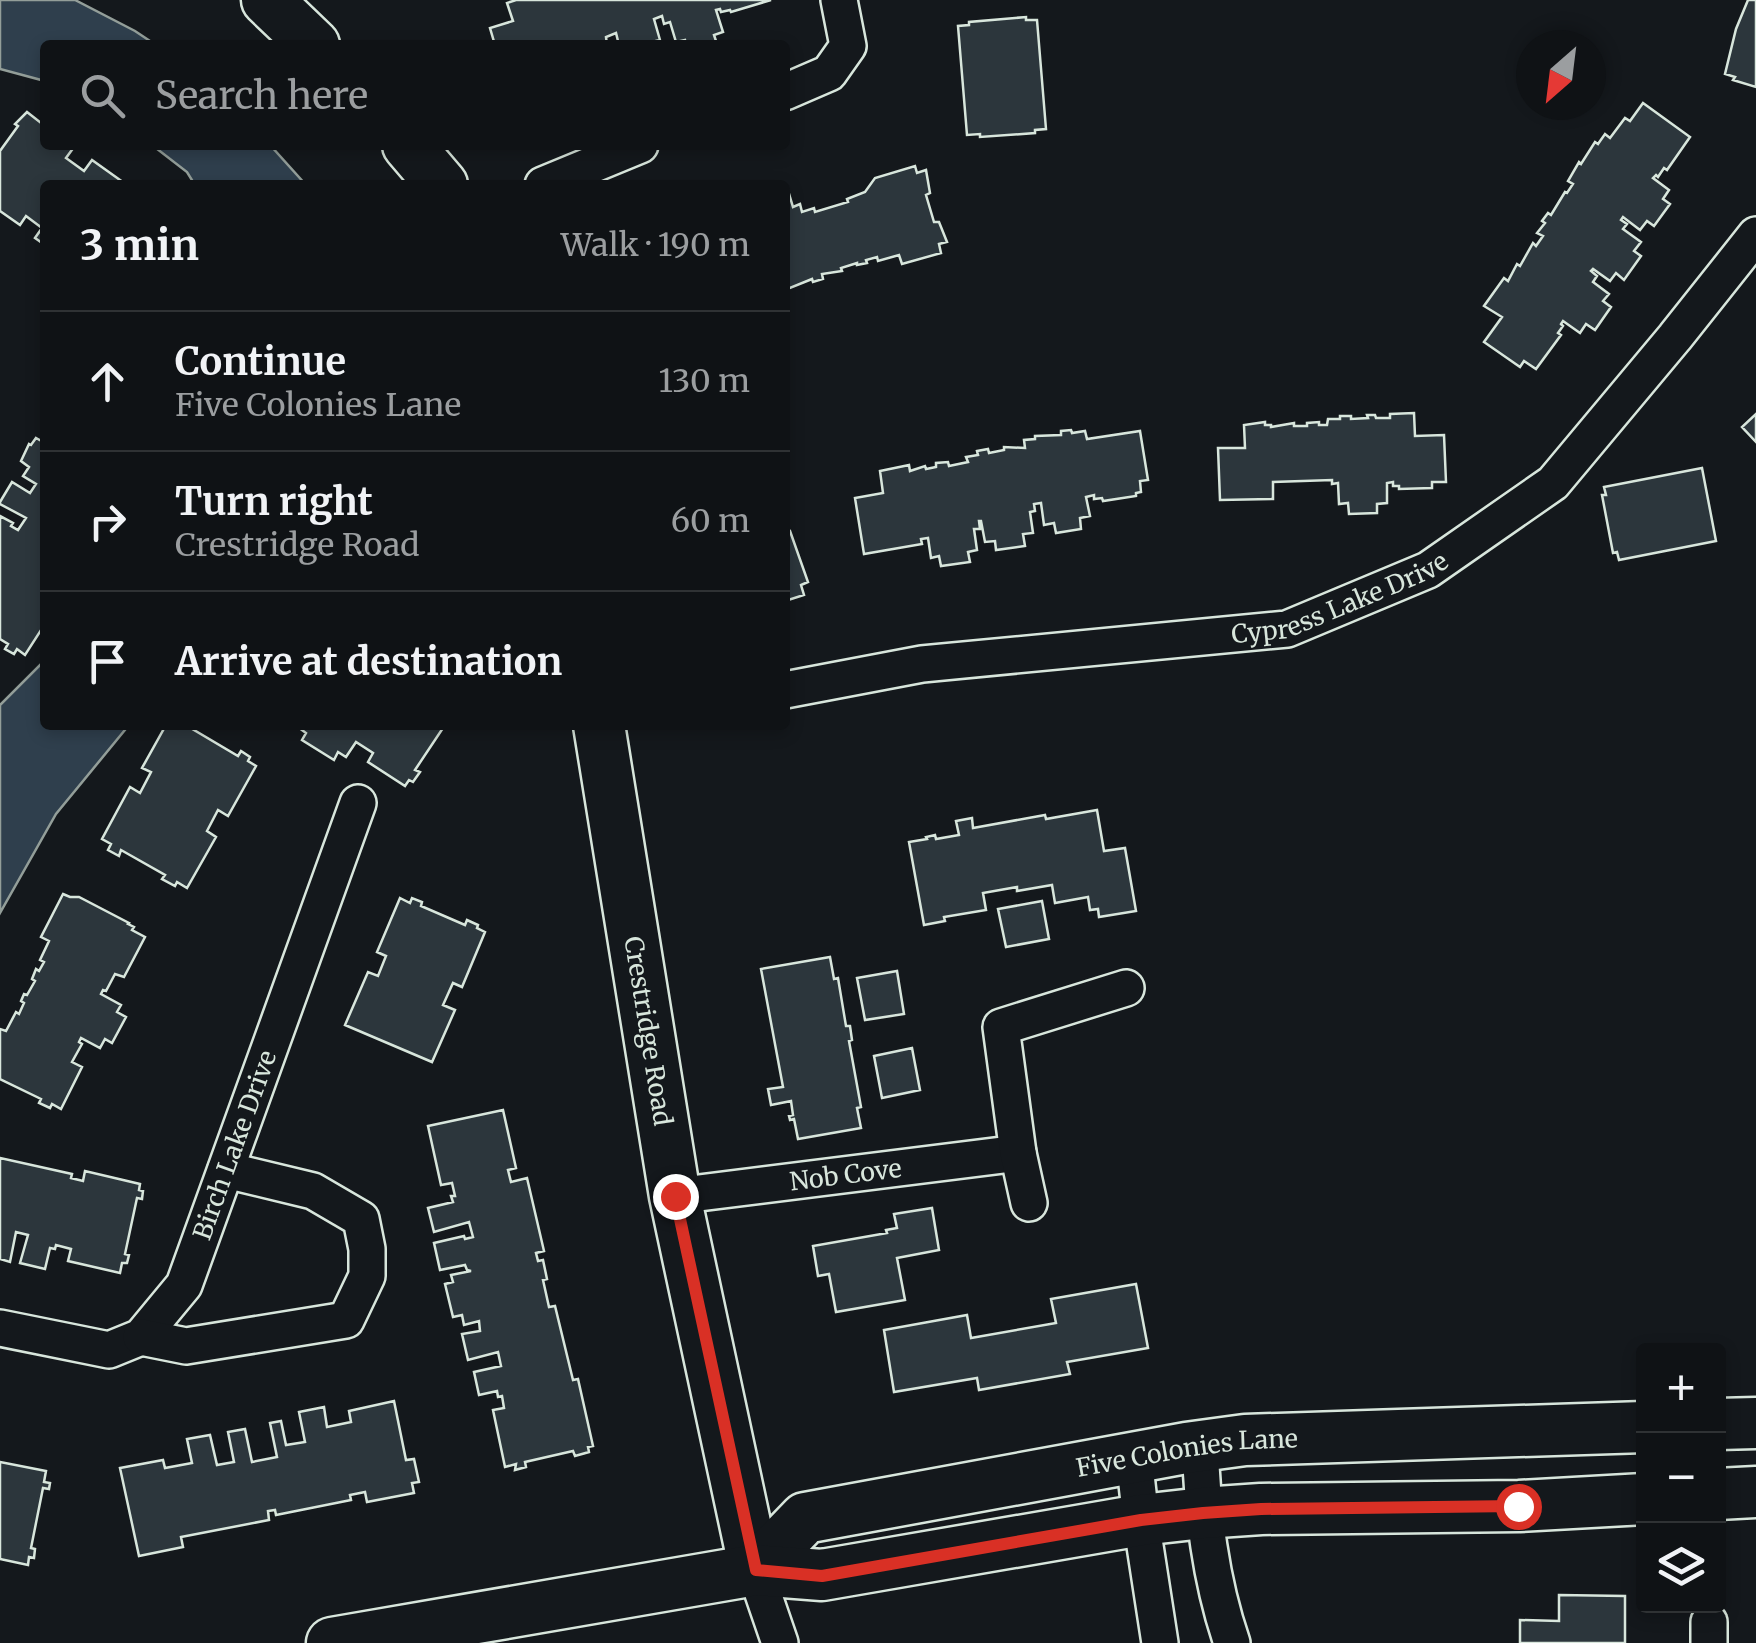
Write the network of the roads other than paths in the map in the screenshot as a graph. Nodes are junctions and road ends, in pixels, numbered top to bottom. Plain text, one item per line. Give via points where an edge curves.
1 (267, 0) edge
2 (839, 0) edge
3 (309, 40) edge
4 (790, 90) edge
5 (412, 150) edge
6 (628, 150) edge
7 (438, 180) edge
8 (555, 180) edge
9 (1756, 235) edge
10 (790, 689) edge
11 (600, 730) edge
12 (358, 803) dead end
13 (1126, 988) dead end
14 (1018, 1152) junction
15 (226, 1170) junction
16 (675, 1196) junction
17 (1028, 1203) dead end
18 (0, 1328) edge
19 (142, 1337) junction
20 (1756, 1423) edge
21 (1726, 1424) edge
22 (1636, 1427) edge
23 (1200, 1446) junction
24 (1134, 1457) junction
25 (1756, 1492) edge
26 (1726, 1494) edge
27 (1636, 1499) edge
28 (1203, 1513) junction
29 (1141, 1520) junction
30 (756, 1570) junction
31 (332, 1643) edge
32 (780, 1643) edge
33 (1160, 1643) edge
34 (1232, 1643) edge

1 - 3 street
2 - 4 street via 848,46 830,73
5 - 7 street
6 - 8 street
9 - 10 street, Cypress Lake Drive via 1552,483 1428,570 1287,629 922,664
11 - 16 street, Crestridge Road
12 - 15 street, Birch Lake Drive
13 - 14 street via 1001,1026
14 - 16 street, Nob Cove
14 - 17 street
15 - 19 street, Birch Lake Drive via 184,1285
15 - 19 street via 313,1191 361,1218 367,1276 346,1320 186,1346
16 - 30 street, Crestridge Road
18 - 19 street via 109,1350
20 - 21 street
22 - 23 street, Five Colonies Lane
23 - 24 street, Five Colonies Lane
23 - 28 street
24 - 29 street
24 - 30 street, Five Colonies Lane via 806,1518
25 - 26 street
27 - 28 street
28 - 29 street
28 - 34 street
29 - 30 street via 822,1576
29 - 33 street
30 - 31 street
30 - 32 street

